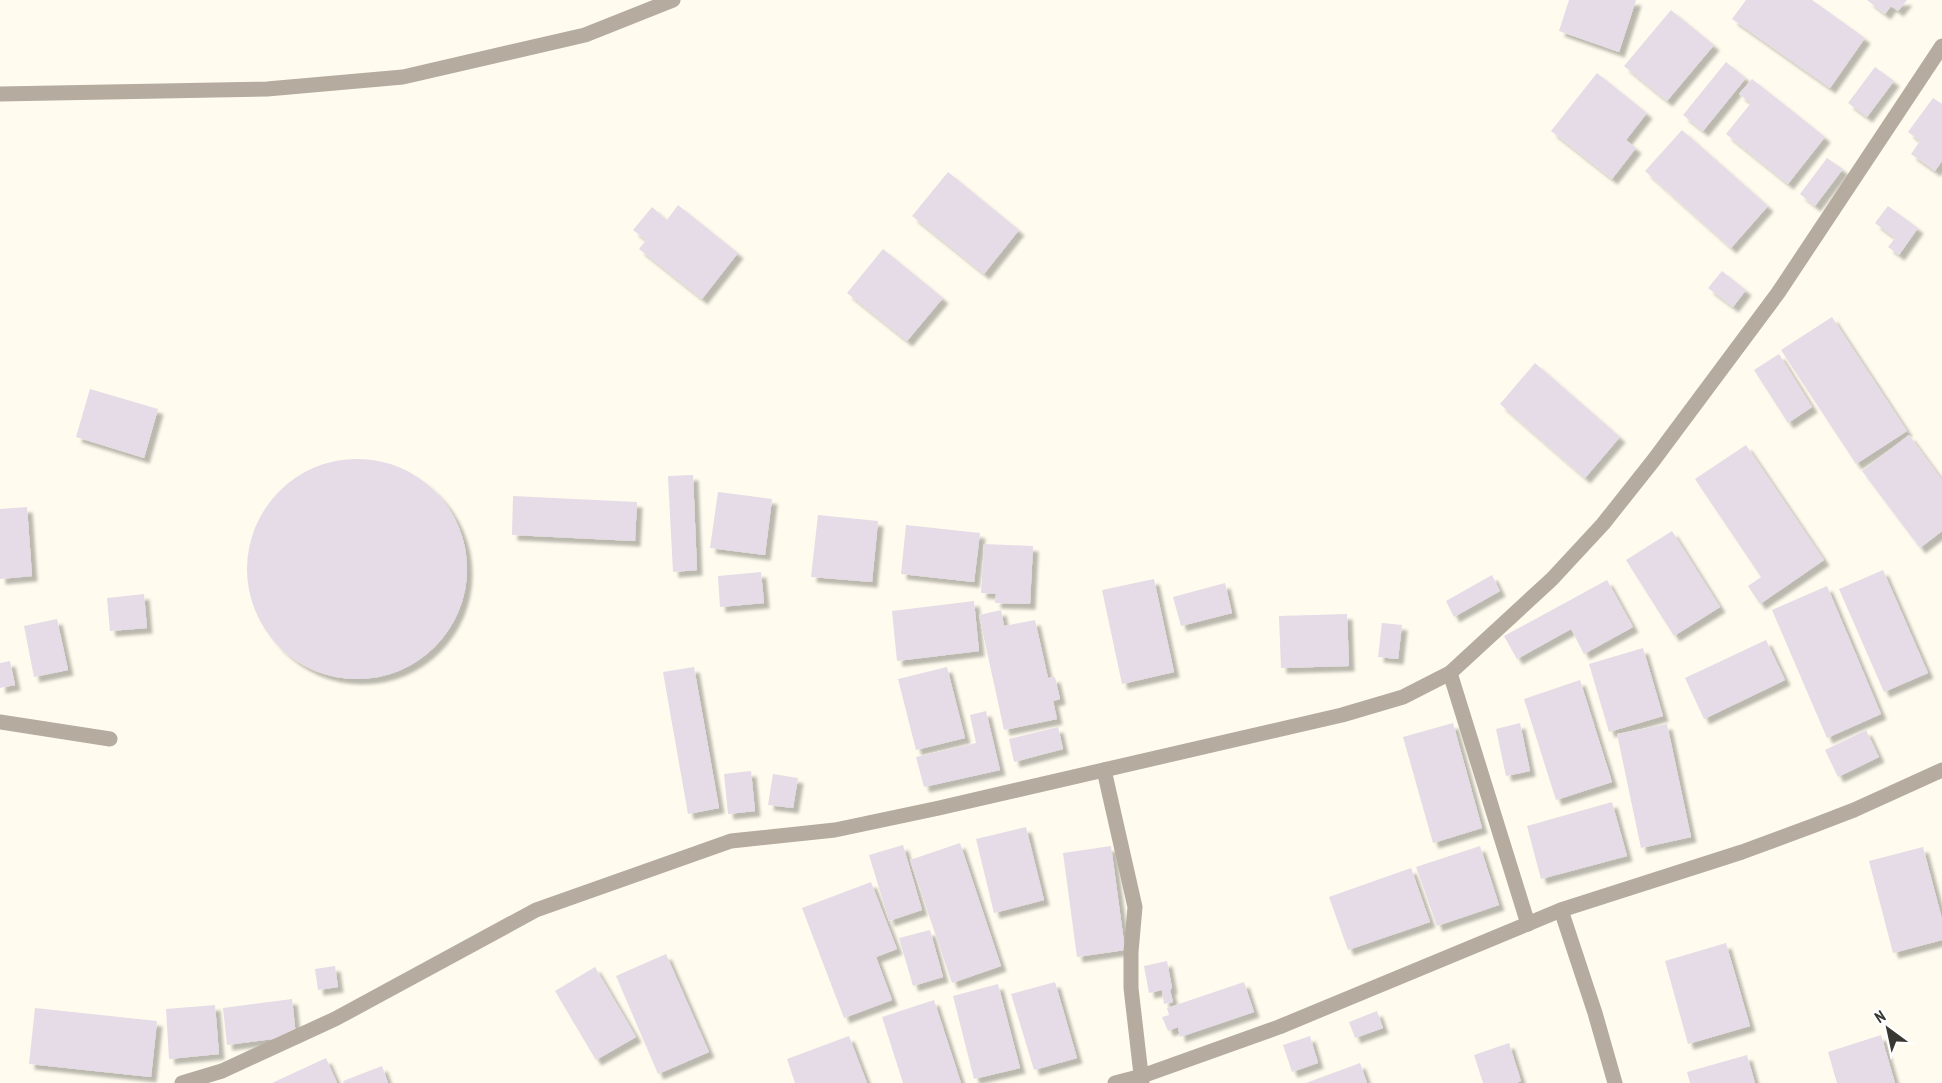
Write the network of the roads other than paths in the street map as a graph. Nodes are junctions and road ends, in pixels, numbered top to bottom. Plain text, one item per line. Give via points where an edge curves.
1 (673, 0) edge
2 (1942, 46) edge
3 (0, 94) edge
4 (1450, 674) junction
5 (0, 722) edge
6 (110, 739) dead end
7 (1104, 770) junction
8 (1942, 770) edge
9 (1560, 910) junction
10 (1528, 924) junction
11 (1142, 1080) edge
12 (182, 1083) edge
13 (1115, 1083) edge
14 (1615, 1083) edge

1 - 3 street via 585,35 403,77 267,89
2 - 4 street via 1778,293 1603,524 1552,579
4 - 7 street via 1403,697 1342,715
4 - 10 street
5 - 6 street
7 - 11 street via 1135,907 1131,988
7 - 12 street via 836,830 731,841 536,910 335,1019 222,1071
8 - 9 street via 1854,810 1742,852
9 - 10 street
9 - 14 street
10 - 11 street
11 - 13 street

